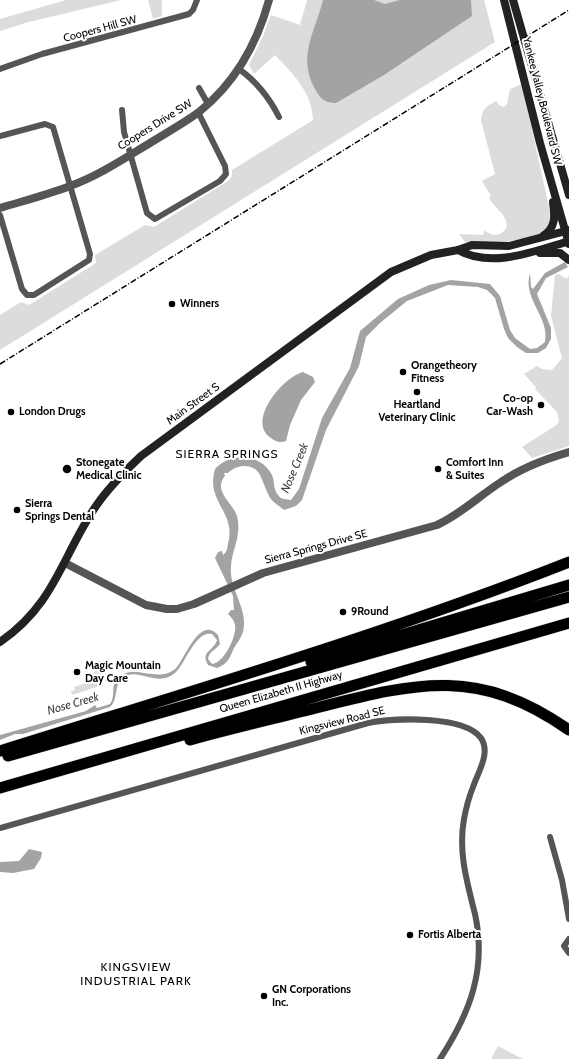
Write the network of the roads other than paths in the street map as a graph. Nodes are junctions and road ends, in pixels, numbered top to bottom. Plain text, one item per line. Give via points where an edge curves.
1 (197, 0) edge
2 (269, 0) edge
3 (504, 0) edge
4 (513, 0) edge
5 (0, 69) edge
6 (239, 69) junction
7 (199, 88) dead end
8 (208, 104) junction
9 (122, 110) dead end
10 (198, 112) junction
11 (279, 117) dead end
12 (0, 136) edge
13 (540, 143) junction
14 (130, 155) junction
15 (70, 186) junction
16 (569, 195) edge
17 (0, 208) edge
18 (0, 215) edge
19 (567, 231) edge
20 (534, 241) junction
21 (569, 242) edge
22 (458, 250) junction
23 (525, 254) junction
24 (569, 260) edge
25 (569, 452) edge
26 (569, 562) edge
27 (65, 563) junction
28 (569, 585) edge
29 (569, 597) edge
30 (569, 623) edge
31 (0, 642) edge
32 (569, 730) edge
33 (83, 734) junction
34 (0, 750) edge
35 (0, 758) edge
36 (74, 767) junction
37 (0, 788) edge
38 (0, 828) edge
39 (550, 837) dead end
40 (569, 919) edge
41 (569, 939) edge
42 (569, 953) edge
43 (440, 1059) edge

1 - 5 street, Coopers Hill SW via 194,10 189,14 42,54
2 - 6 street, Coopers Drive SW via 255,40
3 - 13 main road, Yankee Valley Boulevard SW
4 - 16 main road, Yankee Valley Boulevard SW
6 - 8 street, Coopers Drive SW
6 - 11 street via 260,87
7 - 8 street
8 - 10 street, Coopers Drive SW
9 - 14 street via 122,124
10 - 14 street, Coopers Drive SW
10 - 14 street via 225,166 226,174 220,181 158,218 152,218 147,213
12 - 15 street via 45,124 53,127
13 - 19 main road, Yankee Valley Boulevard SW
13 - 20 main road via 553,202 554,219 549,232
14 - 15 street, Coopers Drive SW
15 - 17 street, Coopers Drive SW
15 - 18 street via 90,257 84,265 34,295 27,295 22,289
19 - 20 main road, Main Street S
19 - 21 main road, Yankee Valley Boulevard SW
20 - 22 main road, Main Street S via 502,247 472,246
21 - 23 main road
22 - 23 main road via 464,254 481,257
22 - 27 main road, Main Street S via 418,259 391,272 141,456 102,497
23 - 24 main road via 556,252
25 - 27 street, Sierra Springs Drive SE via 538,462 507,478 462,512 437,525 278,569 239,583 187,607 156,607 129,597
26 - 34 highway via 328,648
27 - 31 main road, Main Street S via 32,616
28 - 33 highway via 173,704
29 - 33 highway, Queen Elizabeth II Highway
30 - 36 highway, Queen Elizabeth II Highway
32 - 36 highway via 540,711 498,693 459,685 418,685
33 - 35 highway, Queen Elizabeth II Highway
36 - 37 highway, Queen Elizabeth II Highway
38 - 43 street, Kingsview Road SE via 368,723 397,719 425,720 449,723 473,731 484,744 485,754 466,807 462,849 465,879 478,933 479,957 470,1005
39 - 40 street
41 - 42 street via 564,946

